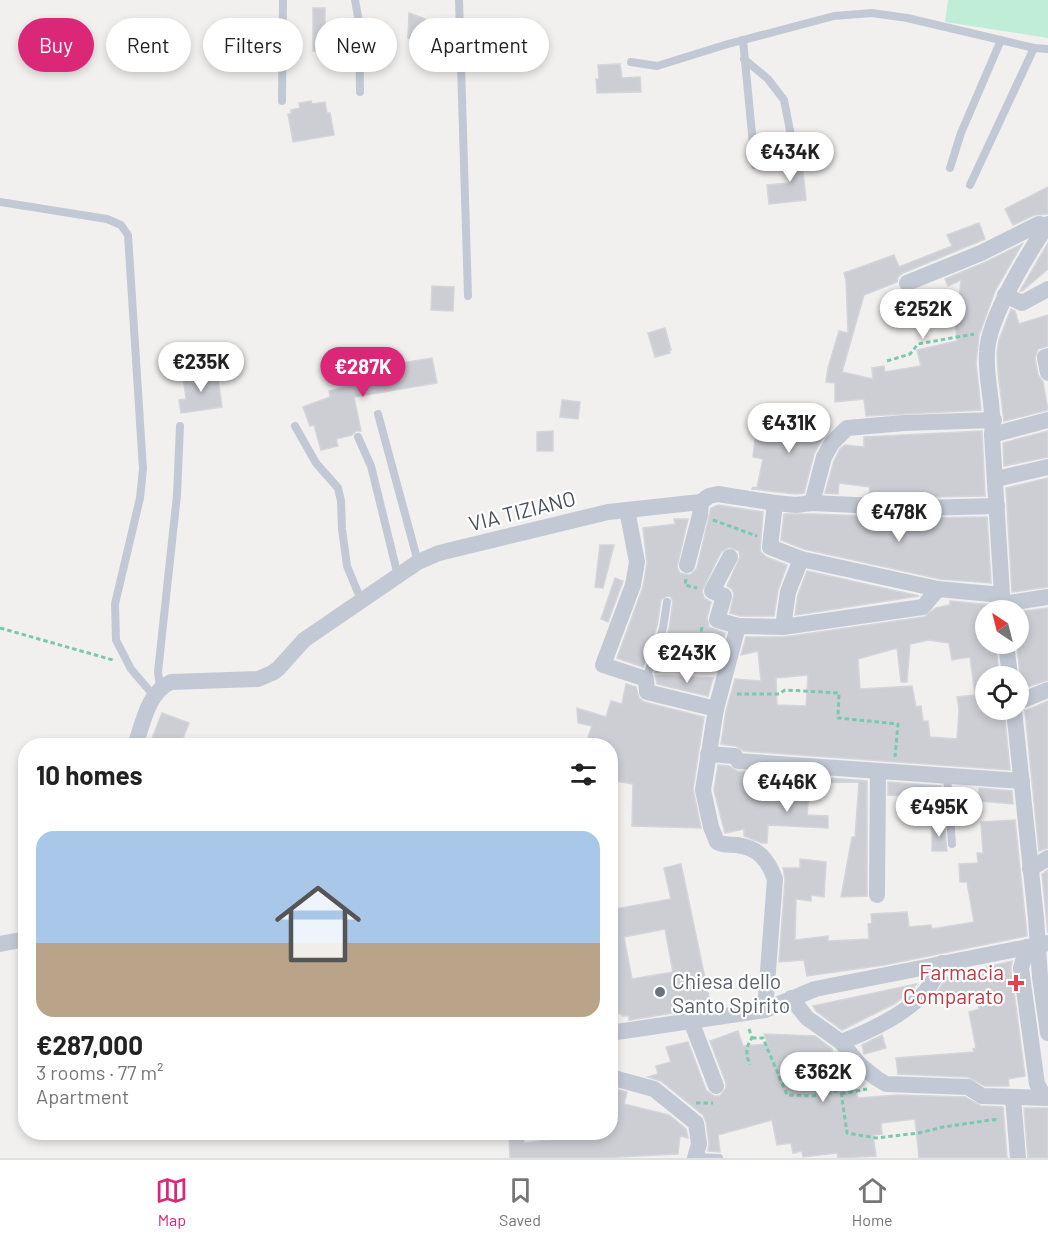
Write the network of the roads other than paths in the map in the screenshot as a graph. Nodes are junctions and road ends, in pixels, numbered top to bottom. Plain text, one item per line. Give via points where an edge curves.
1 (283, 0) edge
2 (356, 0) edge
3 (459, 0) edge
4 (743, 40) junction
5 (1001, 40) junction
6 (1034, 48) junction
7 (1048, 49) edge
8 (744, 59) junction
9 (631, 62) dead end
10 (360, 92) dead end
11 (282, 102) dead end
12 (793, 146) dead end
13 (755, 165) dead end
14 (950, 168) dead end
15 (970, 185) dead end
16 (1, 203) edge
17 (1047, 225) edge
18 (907, 283) dead end
19 (1048, 289) edge
20 (1005, 295) junction
21 (468, 296) dead end
22 (1048, 356) edge
23 (1048, 373) edge
24 (378, 414) dead end
25 (1048, 420) edge
26 (180, 426) dead end
27 (296, 426) dead end
28 (993, 428) junction
29 (358, 437) dead end
30 (1048, 467) edge
31 (996, 479) junction
32 (701, 502) junction
33 (775, 503) junction
34 (812, 503) junction
35 (997, 506) junction
36 (627, 510) junction
37 (730, 557) dead end
38 (801, 559) junction
39 (418, 562) junction
40 (687, 566) road end
41 (398, 576) junction
42 (938, 589) junction
43 (1048, 597) edge
44 (361, 600) junction
45 (988, 600) edge
46 (1002, 600) edge
47 (1025, 600) edge
48 (667, 602) dead end
49 (738, 626) junction
50 (783, 627) junction
51 (646, 680) junction
52 (1048, 690) edge
53 (157, 691) junction
54 (1029, 698) edge
55 (718, 701) junction
56 (1015, 720) edge
57 (138, 738) edge
58 (708, 754) junction
59 (886, 771) junction
60 (947, 776) junction
61 (1022, 781) junction
62 (952, 844) dead end
63 (1048, 858) edge
64 (1030, 869) junction
65 (877, 895) dead end
66 (1038, 945) edge
67 (942, 963) junction
68 (1044, 977) edge
69 (791, 998) junction
70 (765, 1010) junction
71 (691, 1021) junction
72 (618, 1032) edge
73 (1048, 1033) edge
74 (841, 1042) junction
75 (618, 1079) edge
76 (716, 1086) road end
77 (1013, 1098) junction
78 (1046, 1098) edge
79 (682, 1158) edge
80 (695, 1158) edge
81 (718, 1158) edge
82 (1018, 1158) edge

1 - 11 lane
2 - 10 lane
3 - 21 lane
4 - 5 lane via 834,16 872,13
4 - 8 lane
4 - 9 lane via 657,66
5 - 6 lane
5 - 14 lane
6 - 7 lane
6 - 15 lane
8 - 12 lane via 768,79 784,100
8 - 13 lane
16 - 53 lane via 107,219 121,225 128,235 143,469 115,604 116,640 131,669
17 - 18 street via 1039,224
17 - 20 street
19 - 20 street via 1022,303
20 - 28 street via 986,351
22 - 23 street
24 - 39 lane
25 - 28 street
26 - 53 lane
27 - 44 lane via 316,463 338,488 347,566
28 - 31 street
28 - 34 street via 904,423 847,428 824,457
29 - 41 lane via 371,466
30 - 31 street
31 - 35 street
32 - 33 street, VIA TIZIANO via 718,494
32 - 36 street, VIA TIZIANO
32 - 40 street
33 - 34 street, VIA TIZIANO
33 - 38 street via 770,548
34 - 35 street, VIA TIZIANO via 920,508
35 - 46 street
36 - 39 street, VIA TIZIANO via 450,550
36 - 51 street via 637,562 633,585 603,665
37 - 49 street via 712,591 724,596 717,620
38 - 42 street
38 - 50 street via 788,592
39 - 41 street, VIA TIZIANO
41 - 44 street, VIA TIZIANO
42 - 45 street
42 - 50 street via 923,607
43 - 47 street
44 - 53 street, VIA TIZIANO via 304,640 272,673 258,679 171,682
48 - 51 lane
49 - 50 street
49 - 55 street
51 - 55 street via 647,692
52 - 54 street
53 - 57 street
55 - 58 street
56 - 61 street
58 - 59 street via 735,756 738,761
58 - 70 street via 703,790 717,842 747,846 760,853 775,879
59 - 60 street
59 - 65 street
60 - 61 street
60 - 62 lane
61 - 64 street
63 - 64 street
64 - 66 street
66 - 67 street
66 - 68 street
66 - 78 street via 1021,968 1037,1084
67 - 69 street via 815,989
67 - 74 street via 928,989 915,1001 871,1031
68 - 73 street
69 - 70 street
69 - 74 street via 807,1018
70 - 71 street
71 - 72 street
71 - 76 street
74 - 77 street via 860,1065 886,1084 968,1087 982,1096
75 - 80 street via 654,1089 696,1123 699,1144
77 - 78 street
77 - 82 street
79 - 80 street
80 - 81 lane

